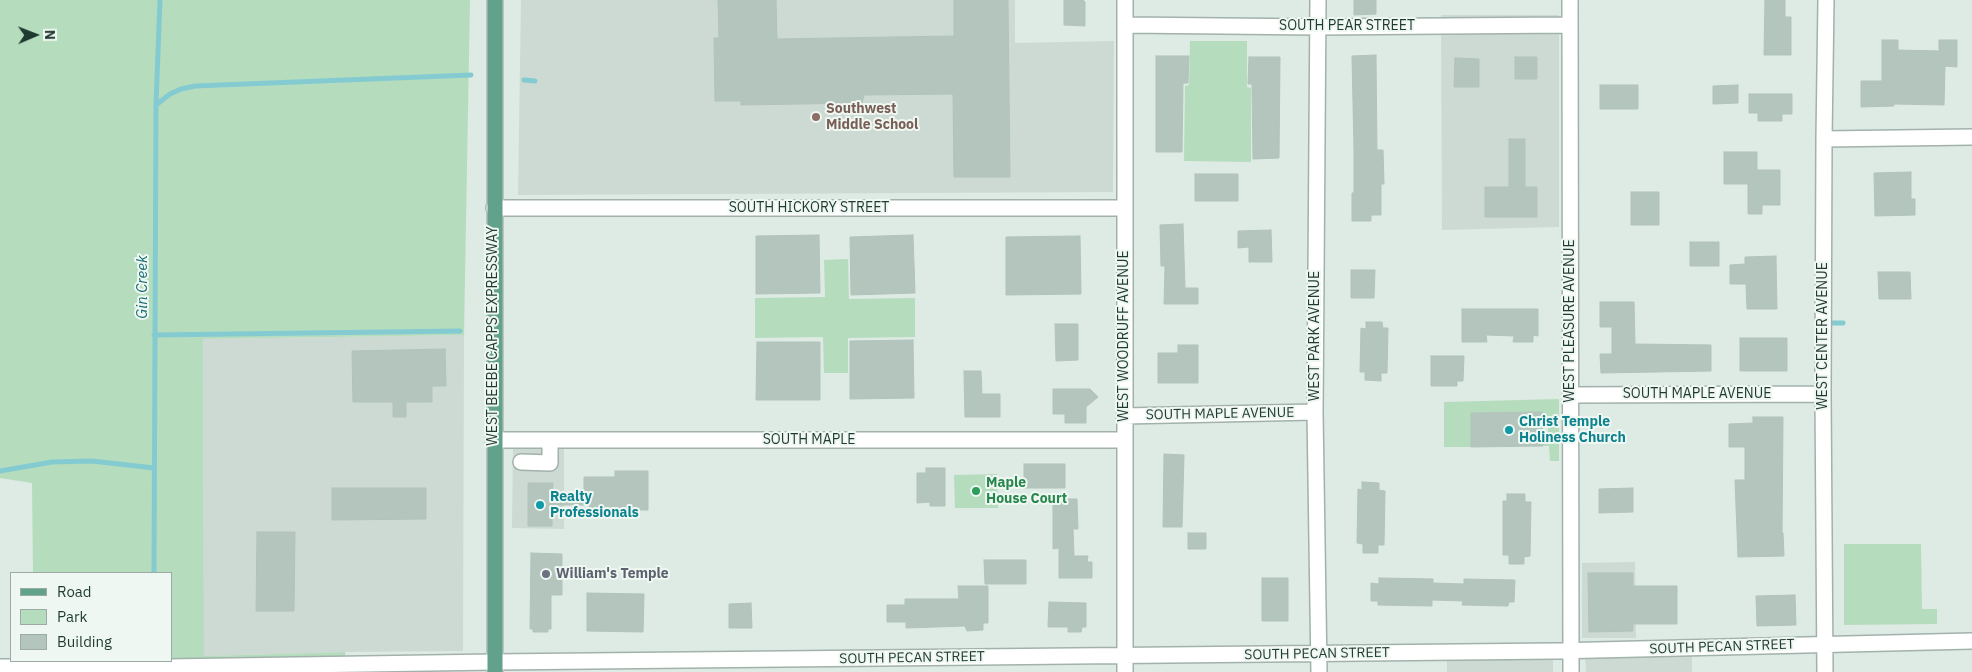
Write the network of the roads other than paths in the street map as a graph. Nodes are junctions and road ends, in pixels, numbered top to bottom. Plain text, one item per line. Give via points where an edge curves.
1 (495, 0) edge
2 (1125, 0) edge
3 (1318, 0) edge
4 (1570, 0) edge
5 (1826, 0) edge
6 (1125, 25) junction
7 (1570, 25) junction
8 (1318, 27) junction
9 (1972, 137) edge
10 (1824, 139) junction
11 (494, 208) junction
12 (1124, 208) junction
13 (1823, 394) junction
14 (1571, 395) junction
15 (1315, 412) junction
16 (1124, 416) junction
17 (494, 440) junction
18 (550, 440) junction
19 (1124, 440) junction
20 (521, 462) dead end
21 (1972, 641) edge
22 (1824, 643) junction
23 (1571, 651) junction
24 (1319, 654) junction
25 (1125, 656) junction
26 (0, 667) edge
27 (494, 667) edge
28 (1125, 672) edge
29 (1319, 672) edge
30 (1571, 672) edge
31 (1825, 672) edge

1 - 11 main road, WEST BEEBE CAPPS EXPRESSWAY
2 - 6 street, WEST WOODRUFF AVENUE
3 - 8 street, WEST PARK AVENUE
4 - 7 street, WEST PLEASURE AVENUE
5 - 10 street, WEST CENTER AVENUE
6 - 8 street, SOUTH PEAR STREET
6 - 12 street, WEST WOODRUFF AVENUE
7 - 8 street, SOUTH PEAR STREET
7 - 14 street, WEST PLEASURE AVENUE
8 - 15 street, WEST PARK AVENUE
9 - 10 street
10 - 13 street, WEST CENTER AVENUE
11 - 12 street, SOUTH HICKORY STREET
11 - 17 main road, WEST BEEBE CAPPS EXPRESSWAY
12 - 16 street, WEST WOODRUFF AVENUE
13 - 14 street, SOUTH MAPLE AVENUE
13 - 22 street, WEST CENTER AVENUE
14 - 23 street, WEST PLEASURE AVENUE
15 - 16 street, SOUTH MAPLE AVENUE
15 - 24 street, WEST PARK AVENUE
16 - 19 street, WEST WOODRUFF AVENUE
17 - 18 street, SOUTH MAPLE
17 - 27 main road, WEST BEEBE CAPPS EXPRESSWAY
18 - 19 street, SOUTH MAPLE
18 - 20 street via 550,463
19 - 25 street, WEST WOODRUFF AVENUE
21 - 22 street, SOUTH PECAN STREET
22 - 23 street, SOUTH PECAN STREET
22 - 31 street, WEST CENTER AVENUE
23 - 24 street, SOUTH PECAN STREET
23 - 30 street, WEST PLEASURE AVENUE
24 - 25 street, SOUTH PECAN STREET
24 - 29 street, WEST PARK AVENUE
25 - 27 street, SOUTH PECAN STREET
25 - 28 street, WEST WOODRUFF AVENUE
26 - 27 street, SOUTH PECAN STREET

